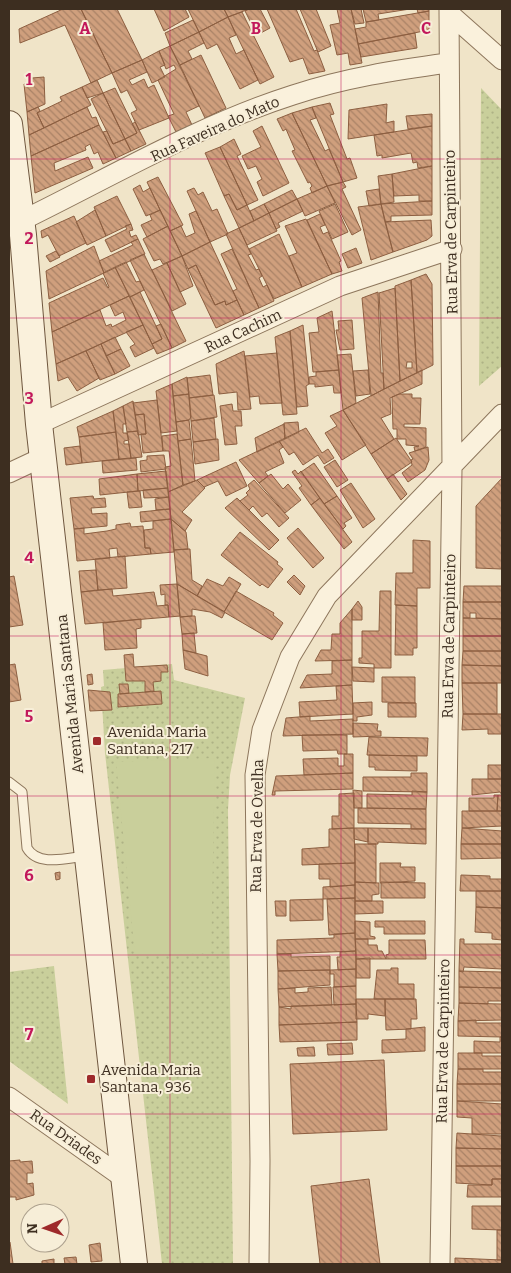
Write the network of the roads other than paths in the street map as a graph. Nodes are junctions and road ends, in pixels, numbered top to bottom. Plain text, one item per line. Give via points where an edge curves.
1 (449, 11) edge
2 (502, 60) edge
3 (448, 63) junction
4 (9, 124) edge
5 (18, 233) edge
6 (452, 249) junction
7 (502, 414) edge
8 (39, 424) junction
9 (43, 457) junction
10 (452, 469) junction
11 (9, 473) edge
12 (9, 782) edge
13 (88, 856) junction
14 (9, 1096) edge
15 (122, 1177) junction
16 (134, 1264) edge
17 (259, 1264) edge
18 (440, 1264) edge

1 - 2 street
1 - 3 street, Rua Erva de Carpinteiro
3 - 5 street, Rua Faveira do Mato via 388,71 292,95 213,126
3 - 6 street, Rua Erva de Carpinteiro
4 - 5 street, Avenida Maria Santana
5 - 8 street, Avenida Maria Santana
6 - 8 street, Rua Cachim via 340,286
6 - 10 street, Rua Erva de Carpinteiro
7 - 10 street, Rua Erva de Ovelha
8 - 9 street, Avenida Maria Santana
9 - 11 street
9 - 13 street, Avenida Maria Santana
10 - 17 street, Rua Erva de Ovelha via 328,596 290,657 262,730 255,775
10 - 18 street, Rua Erva de Carpinteiro
12 - 13 lane via 22,792 27,848 31,855 37,859
13 - 15 street, Avenida Maria Santana
14 - 15 street, Rua Driades
15 - 16 street, Avenida Maria Santana

